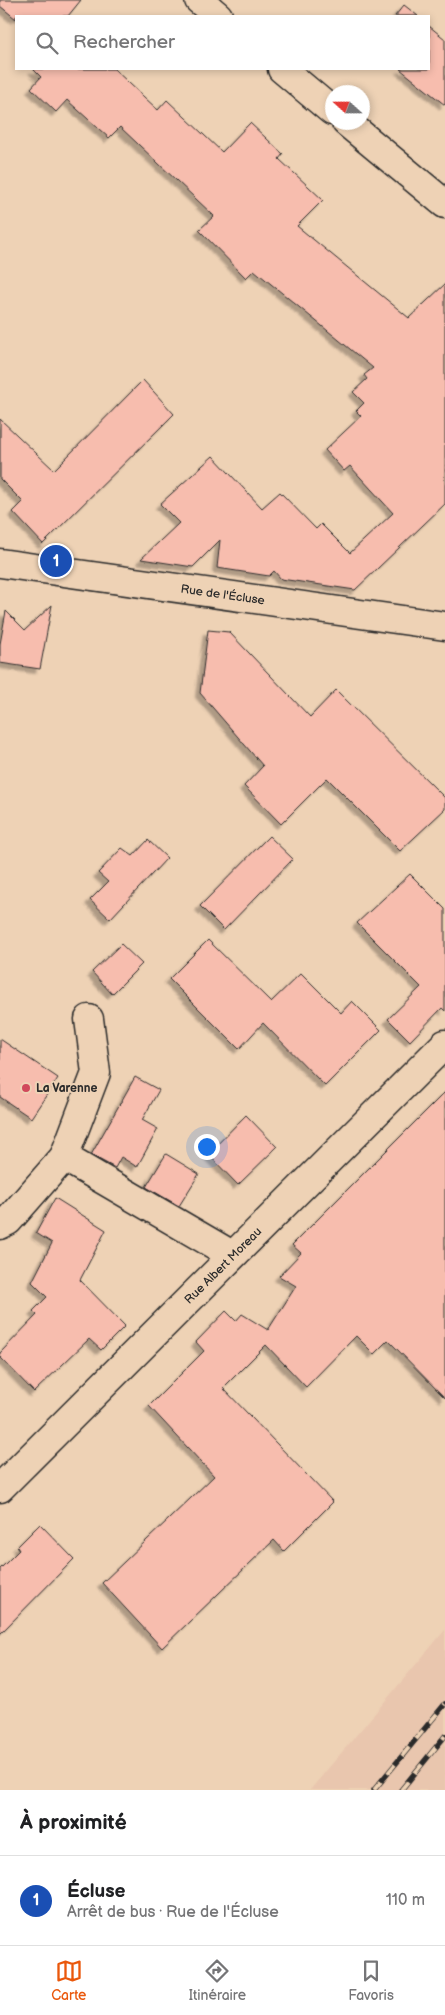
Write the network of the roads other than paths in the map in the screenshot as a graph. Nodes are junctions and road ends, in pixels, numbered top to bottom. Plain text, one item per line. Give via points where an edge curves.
1 (199, 0) edge
2 (217, 15) edge
3 (283, 70) edge
4 (325, 105) edge
5 (356, 130) edge
6 (445, 204) edge
7 (0, 563) edge
8 (445, 626) edge
9 (89, 1019) dead end
10 (445, 1044) edge
11 (64, 1157) junction
12 (0, 1225) edge
13 (232, 1255) junction
14 (0, 1488) edge

1 - 2 street
3 - 4 street
5 - 6 street
7 - 8 street, Rue de l'Écluse
9 - 11 street via 96,1073
10 - 13 street, Rue Albert Moreau
11 - 12 street via 8,1221
11 - 13 street
13 - 14 street, Rue Albert Moreau

